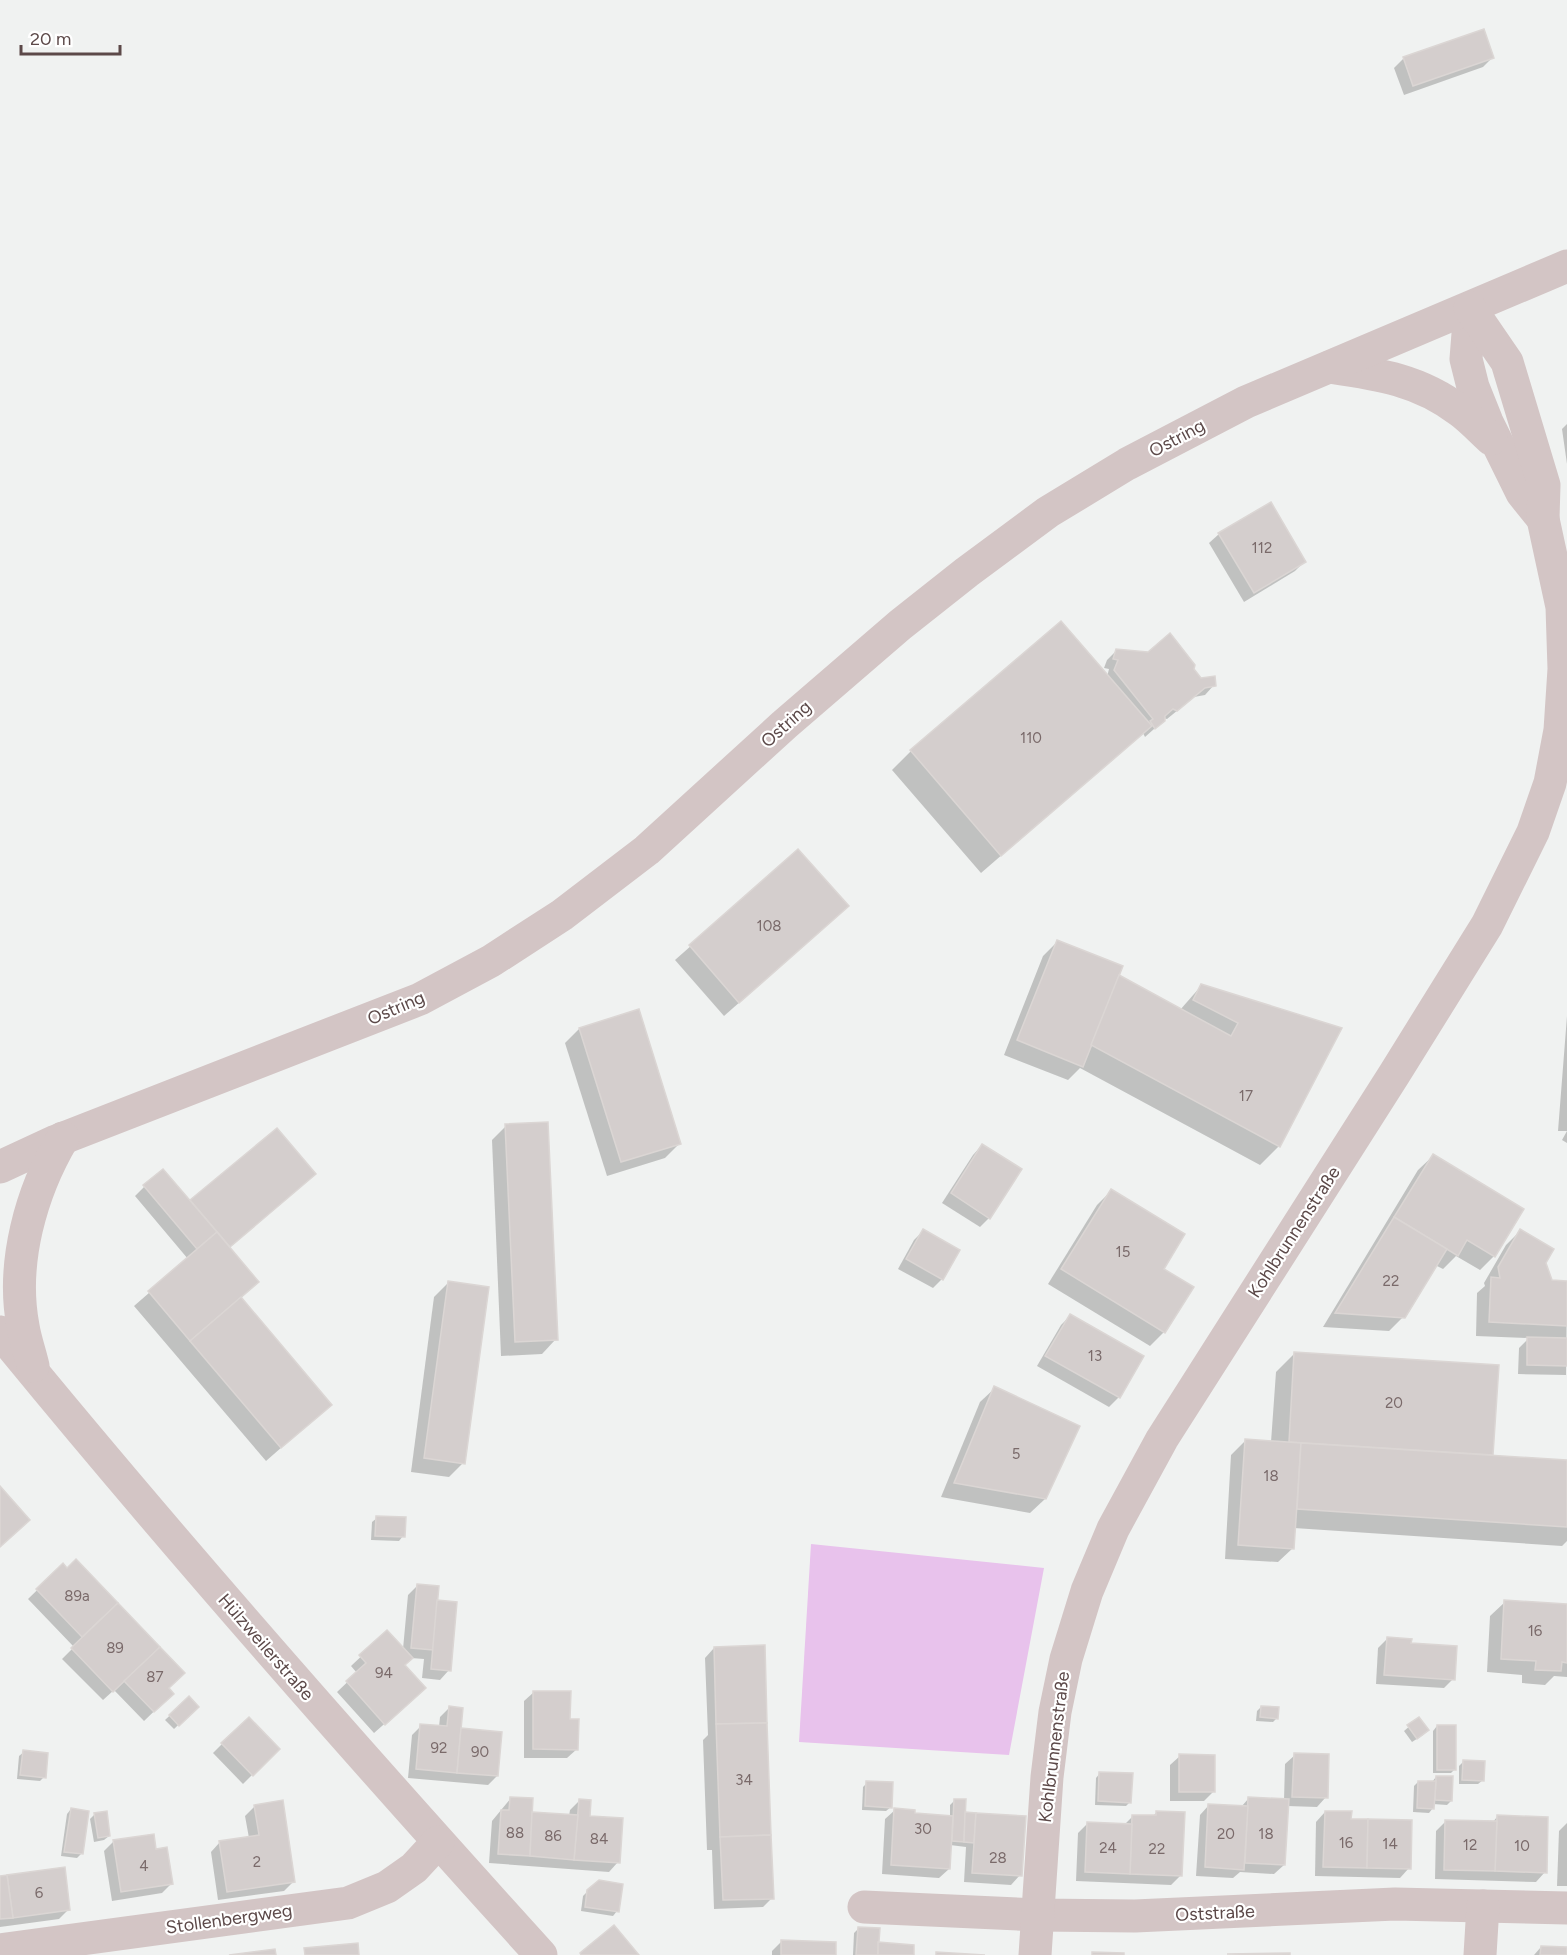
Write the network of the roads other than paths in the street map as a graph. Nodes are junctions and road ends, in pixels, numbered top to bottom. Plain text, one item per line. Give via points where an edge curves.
1 (1567, 266) edge
2 (1470, 308) junction
3 (1330, 367) junction
4 (1499, 447) junction
5 (1543, 519) junction
6 (63, 1138) junction
7 (0, 1167) edge
8 (0, 1332) edge
9 (36, 1376) junction
10 (438, 1842) junction
11 (1483, 1906) junction
12 (864, 1907) dead end
13 (1567, 1908) edge
14 (1038, 1916) junction
15 (0, 1950) edge
16 (541, 1955) edge
17 (1035, 1955) edge
18 (1480, 1955) edge

1 - 2 street, Ostring
2 - 3 street, Ostring
2 - 4 street, Kohlbrunnenstraße via 1467,359 1473,387
2 - 5 street, Kohlbrunnenstraße via 1508,362 1544,485
3 - 4 street, Kohlbrunnenstraße via 1387,375 1424,388 1462,412
3 - 6 street, Ostring via 1226,412 1127,464 1048,512 900,625 647,849 562,915 490,961 420,999
4 - 5 street, Kohlbrunnenstraße via 1522,493
5 - 14 street, Kohlbrunnenstraße via 1562,608 1564,669 1560,730 1550,783 1533,832 1487,925 1162,1438 1113,1528 1087,1591 1055,1712
6 - 7 street, Ostring
6 - 9 street via 29,1220 20,1277 22,1324
8 - 9 street, Hülzweilerstraße
9 - 10 street, Hülzweilerstraße via 262,1643
10 - 15 street, Stollenbergweg via 414,1868 387,1887 348,1903
10 - 16 street, Hülzweilerstraße
11 - 13 street, Oststraße
11 - 14 street, Oststraße via 1395,1904 1200,1915
11 - 18 street
12 - 14 street, Oststraße
14 - 17 street, Kohlbrunnenstraße

